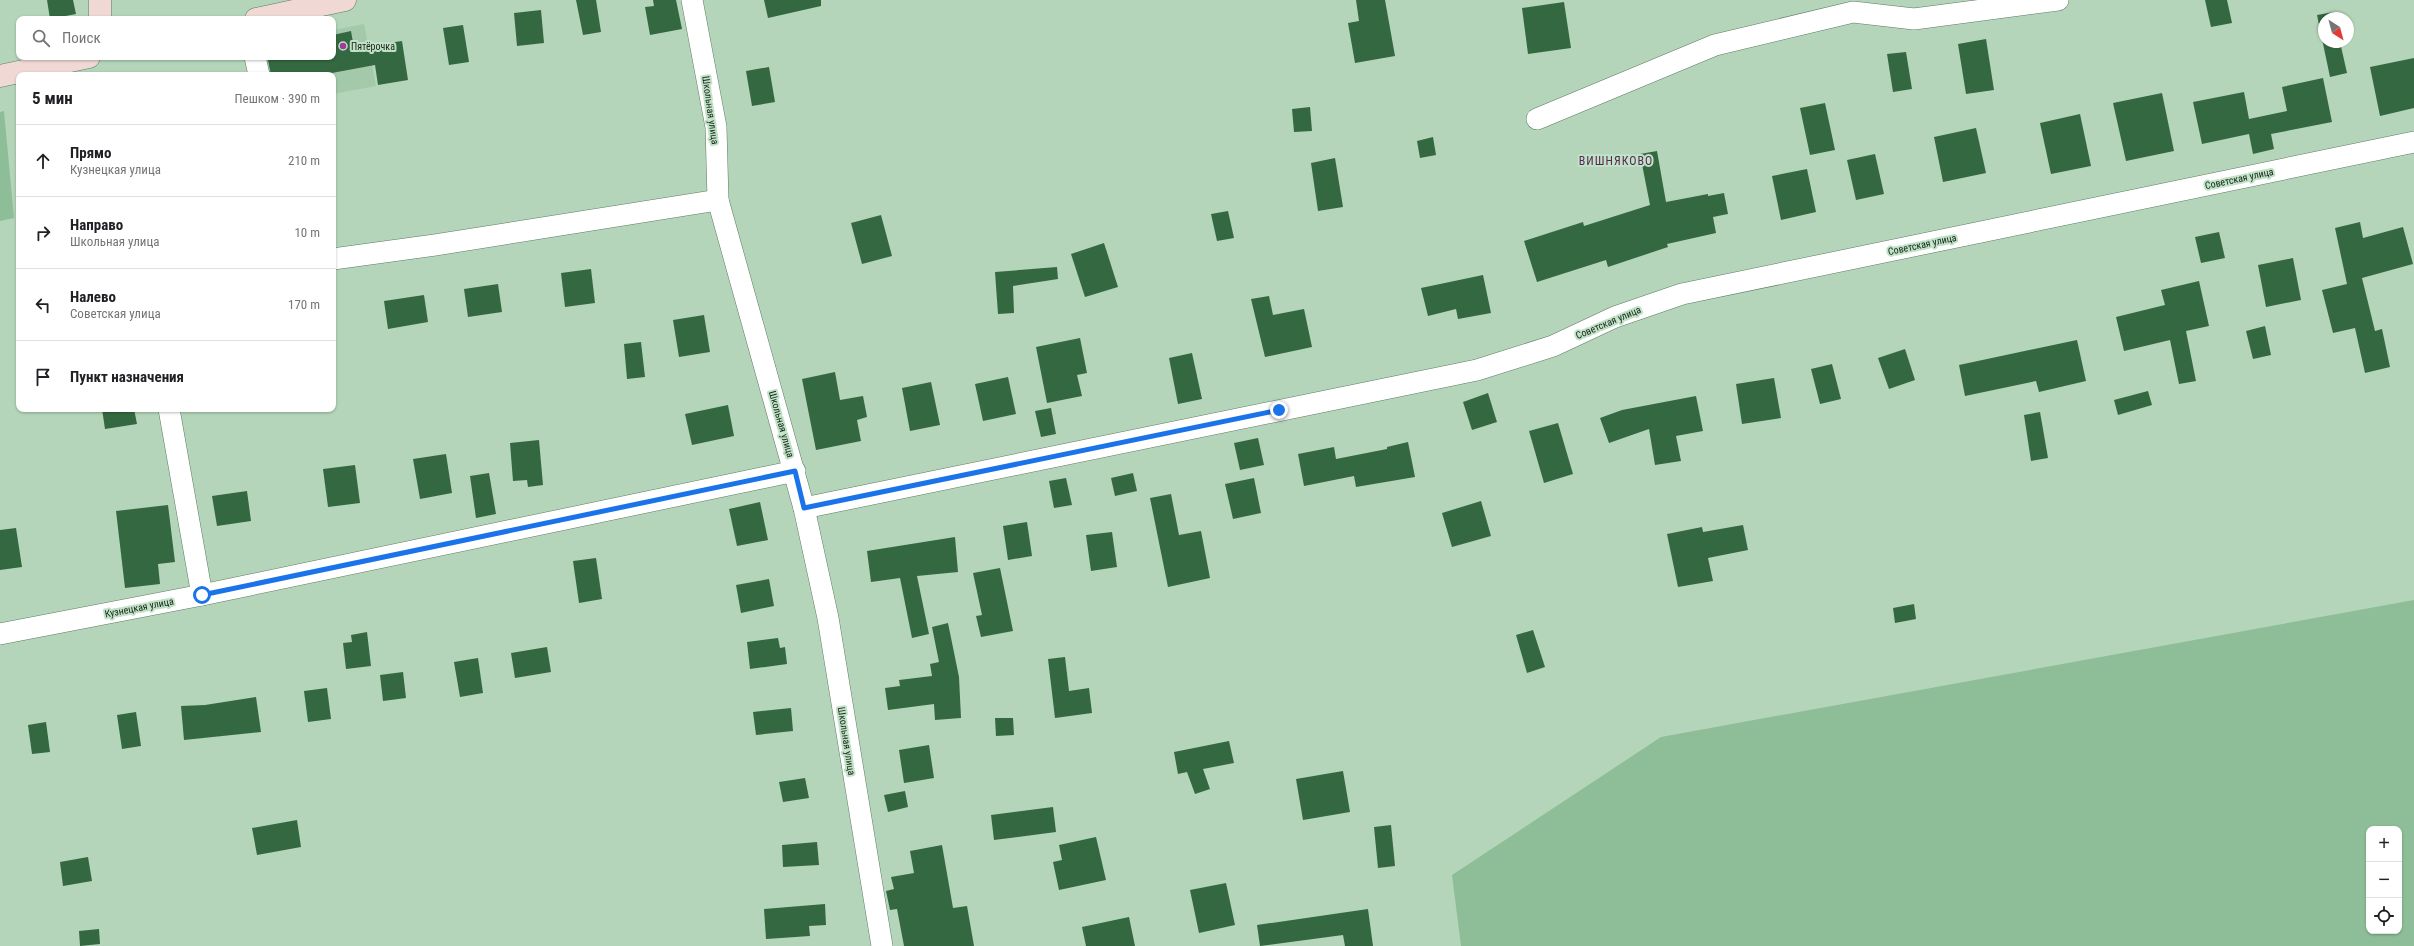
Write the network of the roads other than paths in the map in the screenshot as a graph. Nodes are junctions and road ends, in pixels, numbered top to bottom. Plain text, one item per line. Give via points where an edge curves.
1 (100, 0) edge
2 (345, 0) edge
3 (692, 0) edge
4 (2058, 0) edge
5 (100, 16) edge
6 (270, 16) edge
7 (75, 60) edge
8 (256, 60) edge
9 (19, 72) edge
10 (258, 72) edge
11 (16, 73) edge
12 (0, 76) edge
13 (1537, 119) dead end
14 (2414, 142) edge
15 (718, 200) junction
16 (336, 259) edge
17 (170, 412) edge
18 (795, 471) junction
19 (804, 508) junction
20 (202, 595) junction
21 (0, 634) edge
22 (882, 946) edge

1 - 5 street
2 - 6 street
3 - 15 street, Школьная улица via 716,127
4 - 13 street via 1914,19 1853,12 1715,45
7 - 9 street
8 - 10 street
11 - 12 street
14 - 19 street, Советская улица via 1682,294 1615,317 1553,346 1477,370
15 - 16 street
15 - 18 street, Школьная улица
17 - 20 street
18 - 19 street, Школьная улица
18 - 20 street, Кузнецкая улица
19 - 22 street, Школьная улица via 828,618
20 - 21 street, Кузнецкая улица

